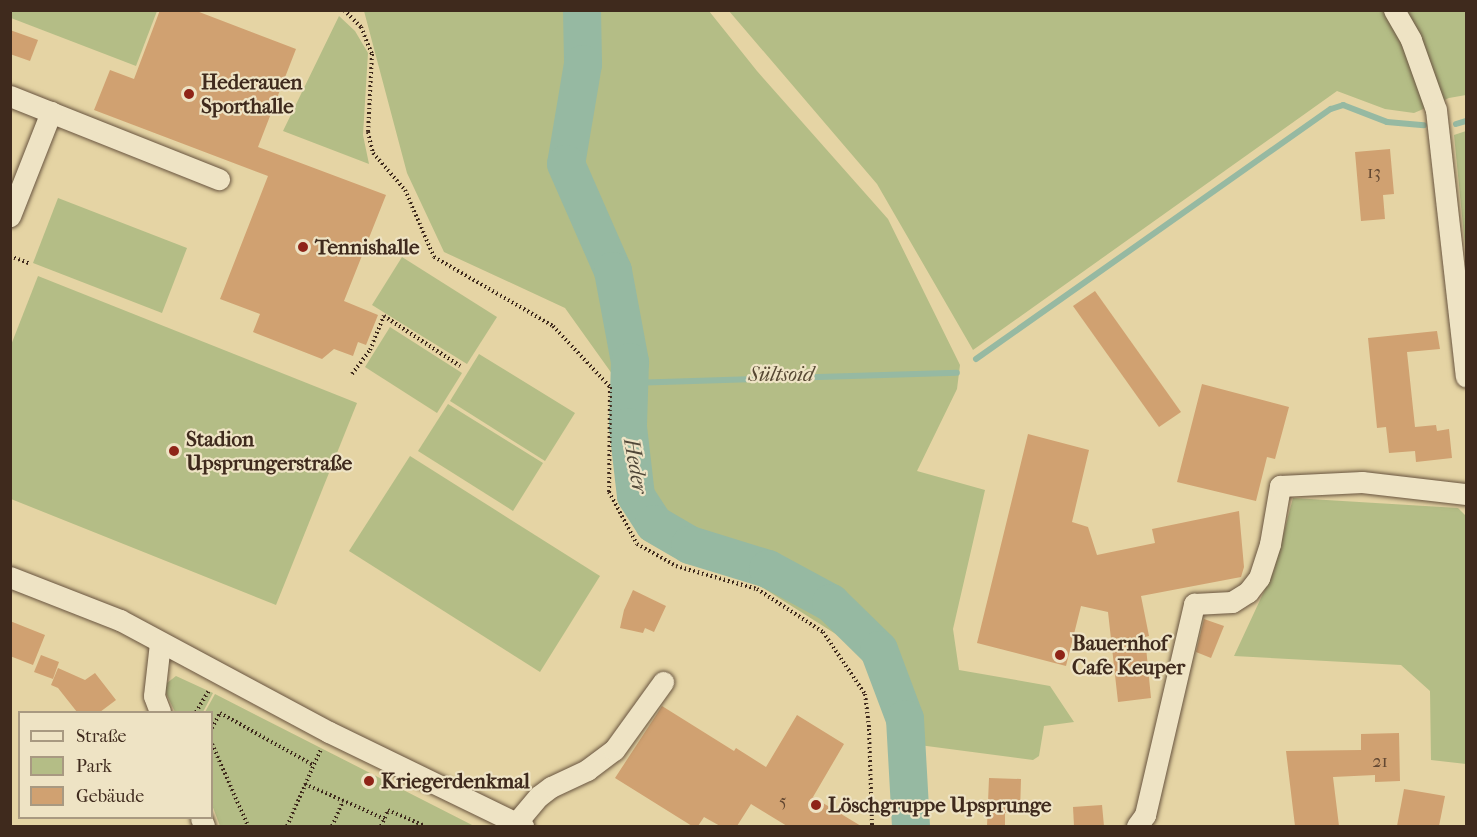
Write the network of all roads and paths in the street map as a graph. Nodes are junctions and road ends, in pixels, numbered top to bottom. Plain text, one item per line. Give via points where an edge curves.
1 (345, 10) edge
2 (1394, 10) edge
3 (10, 96) edge
4 (51, 112) junction
5 (219, 179) dead end
6 (10, 216) edge
7 (10, 256) edge
8 (32, 264) dead end
9 (460, 366) dead end
10 (352, 374) dead end
11 (1467, 376) edge
12 (1467, 494) edge
13 (10, 577) edge
14 (160, 643) junction
15 (218, 674) junction
16 (663, 682) dead end
17 (160, 711) edge
18 (197, 711) edge
19 (213, 726) edge
20 (329, 732) junction
21 (213, 746) edge
22 (313, 765) junction
23 (305, 784) junction
24 (343, 801) junction
25 (924, 804) dead end
26 (894, 807) dead end
27 (385, 819) junction
28 (519, 825) edge
29 (248, 826) edge
30 (287, 826) edge
31 (332, 826) edge
32 (381, 826) edge
33 (425, 826) edge
34 (872, 826) edge
35 (1137, 826) edge

1 - 34 path via 361,27 372,54 368,132 373,153 405,190 434,257 553,326 610,387 609,492 637,544 676,566 757,589 823,632 865,694
2 - 11 street via 1411,40 1436,110
3 - 4 street
4 - 5 street
4 - 6 street
7 - 8 path
9 - 10 path via 384,316 370,350
12 - 35 street via 1362,482 1280,486 1270,544 1259,578 1248,592 1232,602 1194,604 1145,815
13 - 14 street via 120,620
14 - 15 street
14 - 17 street via 154,696
15 - 18 path
15 - 20 street
16 - 28 street via 614,750 539,796
19 - 22 path via 220,713
20 - 22 path
20 - 28 street
21 - 29 path
22 - 23 path
23 - 24 path
23 - 30 path
24 - 27 path
24 - 31 path
25 - 26 path
27 - 32 path
27 - 33 path via 388,810

